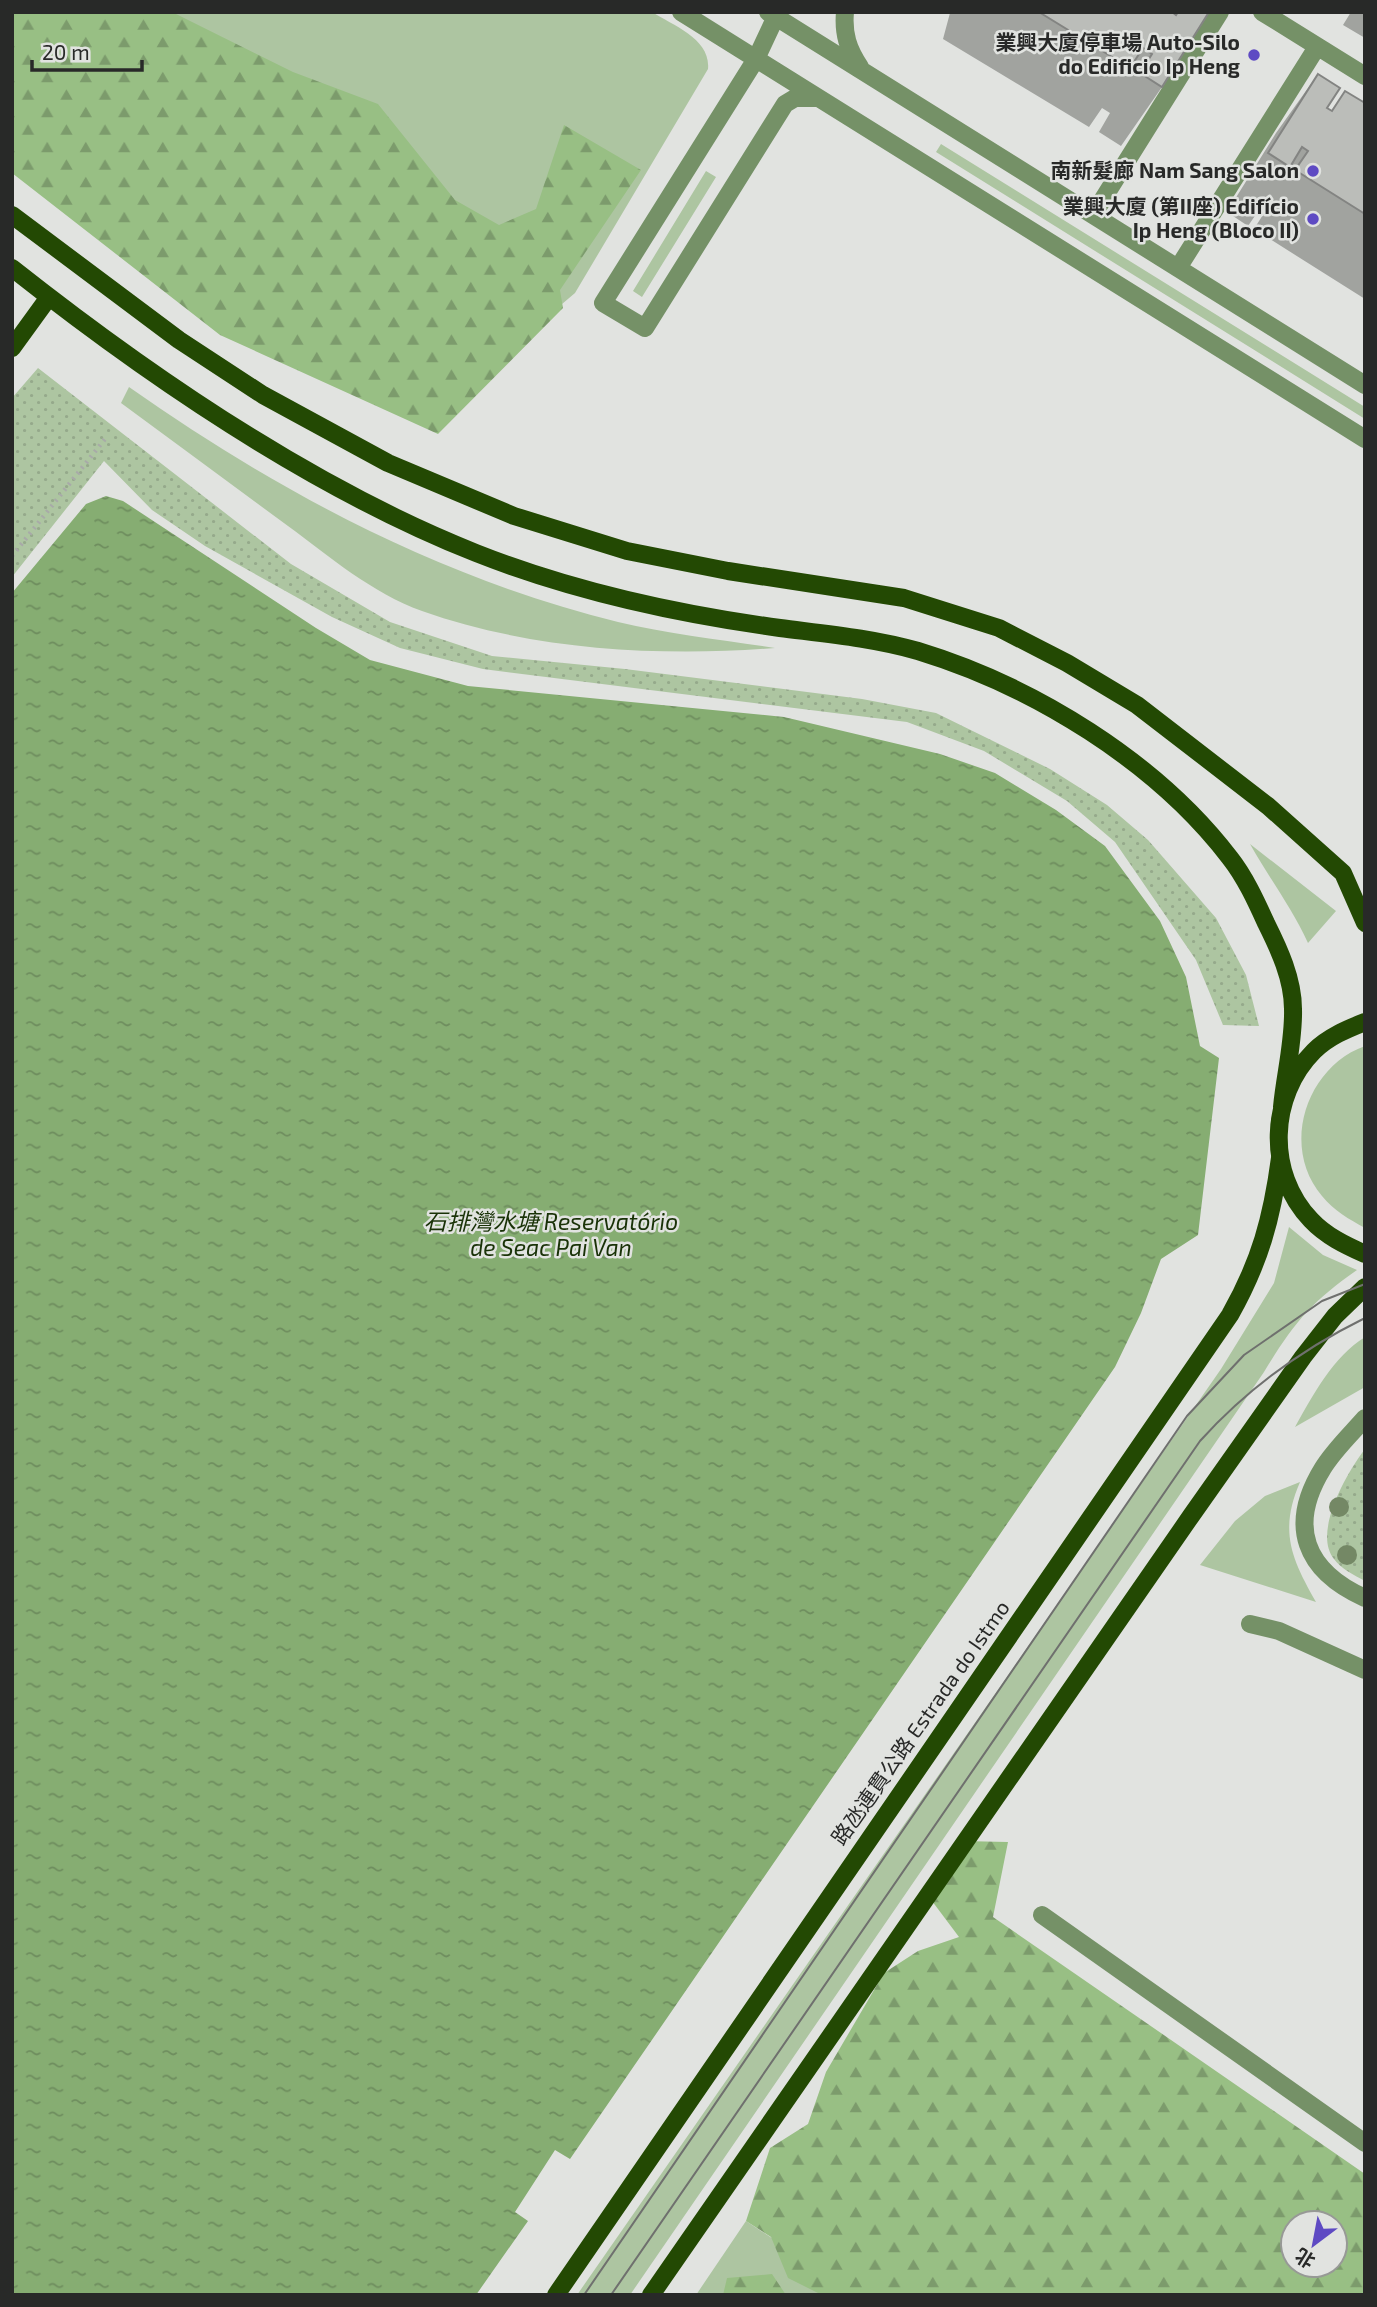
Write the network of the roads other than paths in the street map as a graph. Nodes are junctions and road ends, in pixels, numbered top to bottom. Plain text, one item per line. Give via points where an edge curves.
1 (681, 12) edge
2 (845, 12) edge
3 (1220, 12) edge
4 (774, 14) edge
5 (1272, 15) edge
6 (1317, 47) junction
7 (756, 59) junction
8 (1365, 76) edge
9 (876, 80) junction
10 (819, 99) junction
11 (12, 215) edge
12 (1093, 215) junction
13 (12, 268) edge
14 (1178, 268) junction
15 (49, 297) junction
16 (12, 348) edge
17 (1365, 385) edge
18 (1365, 439) edge
19 (1365, 923) edge
20 (1365, 1022) edge
21 (1282, 1107) junction
22 (1280, 1158) junction
23 (1365, 1254) edge
24 (1365, 1287) edge
25 (1365, 1418) edge
26 (1365, 1598) edge
27 (1250, 1624) dead end
28 (1365, 1670) edge
29 (1042, 1914) dead end
30 (1365, 2143) edge
31 (556, 2295) edge
32 (651, 2295) edge

1 - 7 street
2 - 9 street via 848,49
3 - 12 street
4 - 7 street
4 - 9 street
5 - 6 street
6 - 8 street
6 - 14 street
7 - 10 street
7 - 10 street via 603,303 645,328 785,104 804,96
9 - 12 street
10 - 18 street
11 - 19 main road via 179,340 263,395 388,463 514,516 627,551 904,598 999,628 1068,663 1137,705 1277,814 1343,873
12 - 14 street
13 - 15 main road
14 - 17 street
15 - 16 main road
15 - 21 main road via 243,432 363,499 476,553 558,582 663,608 850,635 916,651 1021,691 1108,744 1186,809 1231,859 1283,957 1294,1007
20 - 21 main road via 1315,1050 1294,1076
21 - 22 main road
22 - 23 main road via 1290,1191 1310,1220 1337,1242
22 - 31 main road, 路氹連貫公路 Estrada do Istmo via 1269,1229 1250,1280 1230,1315
24 - 32 main road via 1348,1300 1311,1347 1199,1504
25 - 26 street via 1323,1467 1304,1507 1304,1537 1317,1565 1337,1586
27 - 28 street via 1279,1631
29 - 30 street

